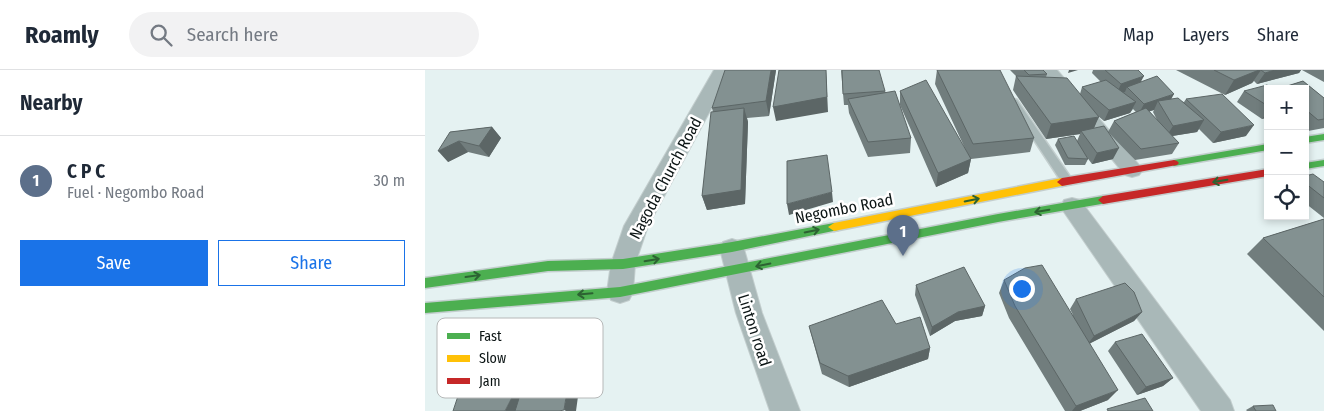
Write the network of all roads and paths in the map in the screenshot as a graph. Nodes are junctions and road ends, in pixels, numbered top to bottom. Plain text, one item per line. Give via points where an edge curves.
1 (723, 70) edge
2 (1048, 70) edge
3 (1009, 94) edge
4 (1324, 137) edge
5 (1309, 139) edge
6 (1264, 147) edge
7 (1324, 162) edge
8 (1309, 165) edge
9 (1132, 170) junction
10 (1264, 172) edge
11 (1070, 193) junction
12 (735, 258) junction
13 (623, 264) junction
14 (425, 283) edge
15 (619, 292) junction
16 (425, 308) edge
17 (785, 411) edge
18 (1219, 411) edge

1 - 13 street, Nagoda Church Road via 637,226
2 - 9 street
3 - 11 lane
4 - 5 highway
6 - 9 highway, Negombo Road
7 - 8 highway
9 - 11 highway, Negombo Road
10 -> 11 highway, Negombo Road
11 -> 12 highway, Negombo Road
12 -> 11 highway, Negombo Road
11 - 18 street
13 -> 12 highway, Negombo Road
12 - 15 highway, Negombo Road
12 - 17 street, Linton road via 749,314
14 -> 13 highway, Negombo Road via 548,266
13 - 15 street, Nagoda Church Road
15 -> 16 highway, Negombo Road

